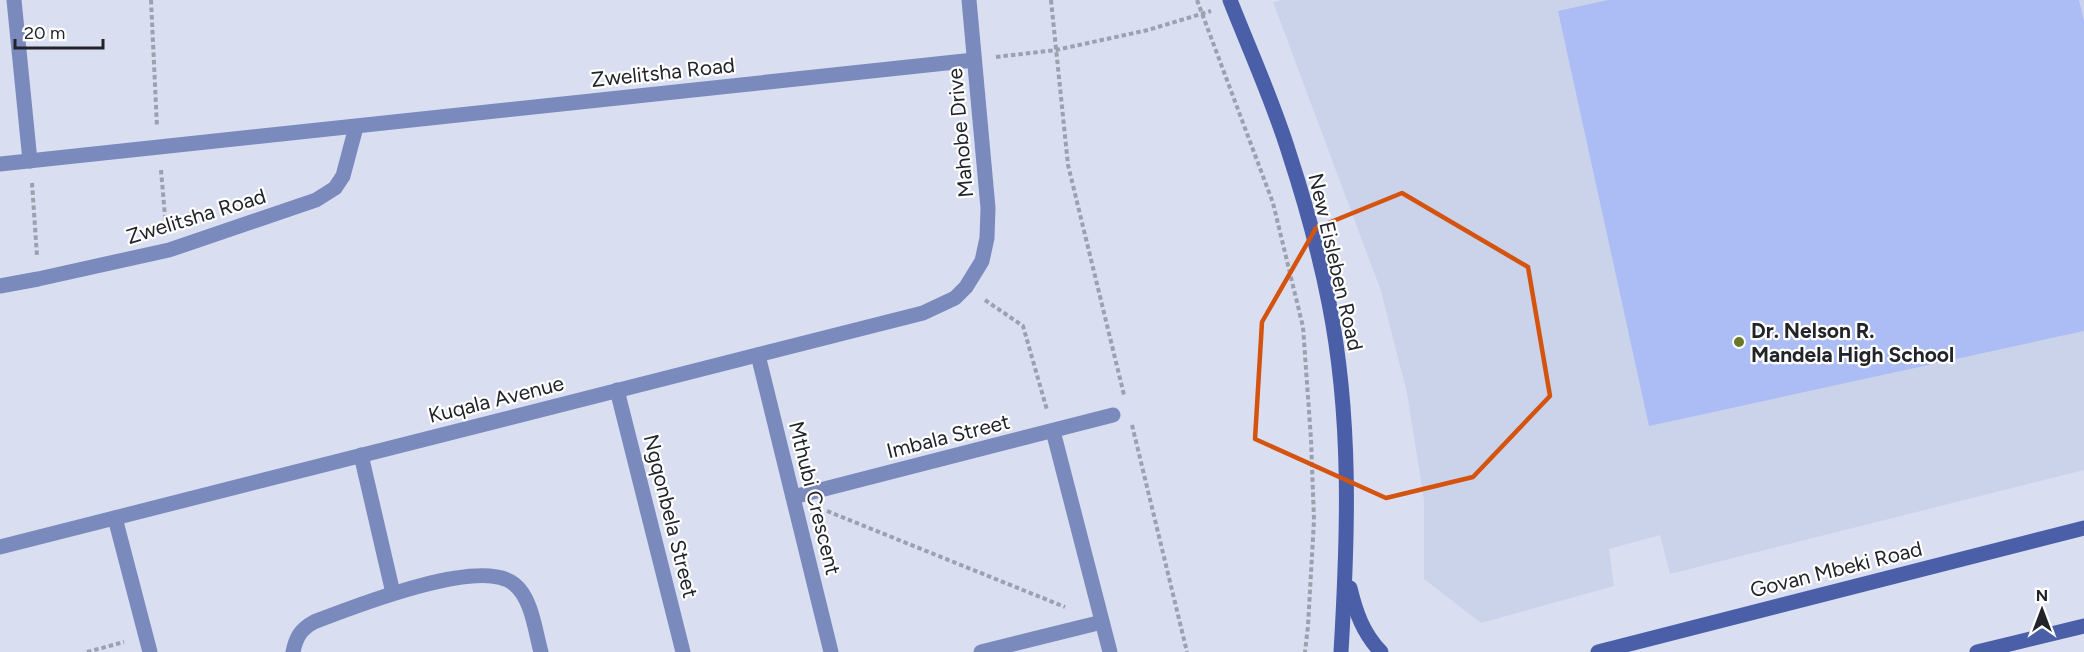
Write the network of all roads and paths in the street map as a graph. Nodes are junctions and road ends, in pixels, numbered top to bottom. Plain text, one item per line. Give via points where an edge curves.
1 (14, 0) edge
2 (151, 0) edge
3 (969, 0) edge
4 (1052, 0) edge
5 (1197, 0) edge
6 (1230, 0) edge
7 (1202, 13) junction
8 (1056, 50) junction
9 (974, 60) junction
10 (356, 127) junction
11 (158, 147) junction
12 (30, 161) junction
13 (0, 164) edge
14 (169, 250) junction
15 (982, 261) joint
16 (38, 279) junction
17 (0, 286) edge
18 (966, 287) junction
19 (758, 355) junction
20 (617, 390) junction
21 (1126, 399) dead end
22 (1113, 415) dead end
23 (1131, 422) dead end
24 (1053, 431) junction
25 (361, 455) junction
26 (793, 497) junction
27 (115, 518) junction
28 (2084, 528) edge
29 (0, 547) edge
30 (1346, 570) junction
31 (393, 593) junction
32 (1102, 621) junction
33 (2084, 626) edge
34 (146, 636) junction
35 (87, 652) edge
36 (150, 652) edge
37 (293, 652) edge
38 (541, 652) edge
39 (684, 652) edge
40 (831, 652) edge
41 (981, 652) edge
42 (1110, 652) edge
43 (1187, 652) edge
44 (1305, 652) edge
45 (1341, 652) edge
46 (1381, 652) edge
47 (1598, 652) edge
48 (1977, 652) edge

1 - 12 street
2 - 11 path
3 - 9 street, Mahobe Drive
4 - 8 path
5 - 7 path
6 - 30 main road, New Eisleben Road via 1289,151 1329,303 1346,444
7 - 8 path via 1148,30
7 - 44 path via 1273,203 1303,327 1314,520
8 - 9 path
8 - 21 path via 1068,165
9 - 10 street, Zwelitsha Road
9 - 15 street, Mahobe Drive via 988,208
10 - 11 street, Zwelitsha Road
10 - 14 street, Zwelitsha Road via 343,176 335,188 316,200
11 - 12 street, Zwelitsha Road
11 - 14 path
12 - 13 street, Zwelitsha Road
12 - 16 path
14 - 16 street, Zwelitsha Road
15 - 18 street, Kuqala Avenue
16 - 17 street, Zwelitsha Road
18 - 19 street, Kuqala Avenue via 955,298 923,313
18 - 24 path via 1023,326
19 - 20 street, Kuqala Avenue
19 - 26 street, Mthubi Crescent
20 - 25 street, Kuqala Avenue
20 - 39 street, Ngqonbela Street
22 - 24 street, Imbala Street
23 - 43 path
24 - 26 street, Imbala Street
24 - 32 street
25 - 27 street, Kuqala Avenue
25 - 31 street
26 - 32 path
26 - 40 street, Mthubi Crescent
27 - 29 street, Kuqala Avenue
27 - 34 street
28 - 47 main road, Govan Mbeki Road
30 - 45 main road, New Eisleben Road
30 - 46 main road via 1355,611
31 - 37 street via 314,621 297,637
31 - 38 street via 470,576 503,578 514,583 527,603
32 - 41 street
32 - 42 street
33 - 48 main road
34 - 35 path
34 - 36 street

